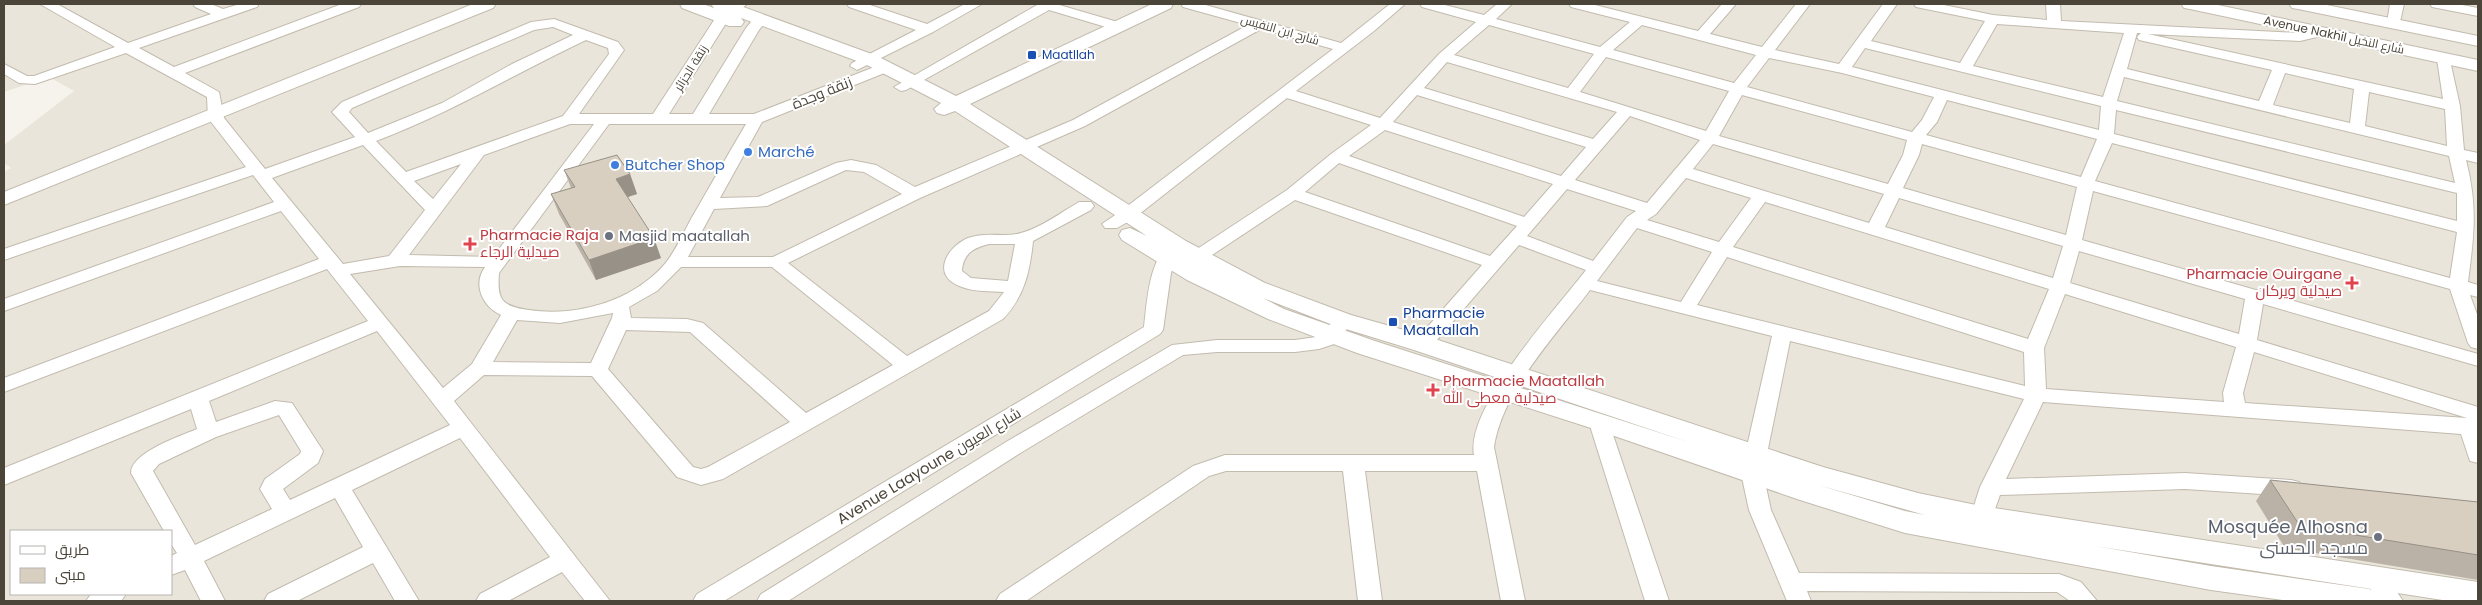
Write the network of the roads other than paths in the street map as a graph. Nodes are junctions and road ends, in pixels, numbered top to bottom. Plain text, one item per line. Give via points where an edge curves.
1 (47, 4) edge
2 (200, 4) edge
3 (252, 4) edge
4 (354, 4) edge
5 (458, 4) edge
6 (487, 4) edge
7 (688, 4) edge
8 (854, 4) edge
9 (976, 4) edge
10 (1045, 4) edge
11 (1165, 4) edge
12 (1188, 4) edge
13 (1398, 4) edge
14 (1427, 4) edge
15 (1505, 4) edge
16 (1576, 4) edge
17 (1729, 4) edge
18 (1803, 4) edge
19 (1890, 4) edge
20 (1921, 4) edge
21 (2053, 4) edge
22 (2190, 4) edge
23 (2300, 4) edge
24 (2398, 4) edge
25 (2437, 4) edge
26 (729, 8) edge
27 (1610, 8) edge
28 (2478, 12) edge
29 (222, 14) junction
30 (1485, 20) junction
31 (1640, 20) junction
32 (1993, 20) junction
33 (2394, 23) junction
34 (757, 24) junction
35 (1260, 24) junction
36 (2054, 25) junction
37 (1116, 26) junction
38 (928, 29) junction
39 (2308, 30) junction
40 (2131, 31) junction
41 (586, 34) junction
42 (1701, 36) junction
43 (2478, 41) edge
44 (1862, 43) junction
45 (128, 48) junction
46 (1344, 48) junction
47 (1604, 51) junction
48 (1763, 52) junction
49 (1444, 57) junction
50 (2444, 59) junction
51 (872, 66) junction
52 (2478, 66) edge
53 (1965, 67) junction
54 (4, 68) edge
55 (2280, 68) junction
56 (1843, 69) junction
57 (2119, 71) junction
58 (174, 72) junction
59 (907, 84) junction
60 (2362, 87) junction
61 (1738, 88) junction
62 (1413, 89) junction
63 (1286, 93) junction
64 (1571, 94) junction
65 (1942, 95) junction
66 (2110, 103) junction
67 (216, 106) junction
68 (2452, 106) junction
69 (948, 107) junction
70 (2264, 107) junction
71 (1627, 110) junction
72 (568, 119) junction
73 (605, 119) junction
74 (658, 119) junction
75 (698, 119) junction
76 (756, 119) junction
77 (1382, 125) junction
78 (2357, 128) junction
79 (2106, 137) junction
80 (1710, 138) junction
81 (1915, 138) junction
82 (364, 140) junction
83 (1596, 145) junction
84 (1013, 150) junction
85 (478, 152) junction
86 (2456, 153) junction
87 (1337, 157) junction
88 (2478, 158) edge
89 (259, 172) junction
90 (1684, 172) junction
91 (403, 179) junction
92 (1564, 183) junction
93 (2086, 184) junction
94 (4, 185) edge
95 (1893, 190) junction
96 (2465, 190) junction
97 (914, 194) junction
98 (1292, 194) junction
99 (1762, 194) junction
100 (4, 199) edge
101 (284, 204) junction
102 (708, 204) junction
103 (1085, 206) junction
104 (433, 208) junction
105 (1650, 210) junction
106 (1119, 219) junction
107 (1633, 221) junction
108 (1528, 224) junction
109 (1876, 229) junction
110 (2466, 230) junction
111 (1515, 238) junction
112 (1024, 239) junction
113 (2073, 242) junction
114 (1722, 250) junction
115 (4, 254) edge
116 (1181, 254) junction
117 (394, 262) junction
118 (497, 262) junction
119 (676, 262) junction
120 (776, 262) junction
121 (1493, 263) junction
122 (335, 266) junction
123 (1591, 276) junction
124 (2060, 285) junction
125 (2458, 286) junction
126 (1015, 287) junction
127 (2478, 291) edge
128 (2255, 295) junction
129 (4, 305) edge
130 (1686, 308) junction
131 (513, 312) junction
132 (619, 314) junction
133 (380, 323) junction
134 (1338, 327) junction
135 (1153, 330) junction
136 (1782, 334) junction
137 (2247, 342) junction
138 (2478, 343) edge
139 (1423, 344) junction
140 (2034, 348) junction
141 (1179, 349) junction
142 (2478, 360) edge
143 (906, 366) junction
144 (479, 368) junction
145 (598, 370) junction
146 (1510, 383) junction
147 (4, 385) edge
148 (2036, 395) junction
149 (198, 398) junction
150 (442, 400) junction
151 (2235, 408) junction
152 (2475, 421) edge
153 (1603, 423) junction
154 (805, 424) junction
155 (463, 428) junction
156 (209, 432) junction
157 (2478, 456) edge
158 (1353, 462) junction
159 (1484, 463) junction
160 (1753, 463) junction
161 (4, 477) edge
162 (339, 486) junction
163 (1991, 487) junction
164 (2314, 491) edge
165 (285, 511) junction
166 (1978, 527) junction
167 (167, 530) edge
168 (172, 541) edge
169 (376, 551) junction
170 (566, 560) junction
171 (181, 561) edge
172 (1795, 591) edge
173 (2379, 594) edge
174 (2478, 594) edge
175 (112, 595) edge
176 (1020, 598) edge
177 (98, 601) edge
178 (213, 601) edge
179 (276, 601) edge
180 (408, 601) edge
181 (488, 601) edge
182 (598, 601) edge
183 (705, 601) edge
184 (769, 601) edge
185 (1370, 601) edge
186 (1512, 601) edge
187 (1657, 601) edge
188 (2085, 601) edge

1 - 45 street
2 - 29 street
3 - 29 street
4 - 58 street
5 - 67 street
6 - 67 street
7 - 26 street
8 - 38 street
9 - 38 street, زنقة وجدة
10 - 37 street
10 - 59 street
11 - 37 street
12 - 35 street, شارح ابن النفيس
13 - 46 street
14 - 30 street
15 - 30 street
16 - 27 street
17 - 42 street
18 - 48 street via 1789,25
19 - 44 street
20 - 32 street
21 - 36 street
22 - 39 street, Avenue Nakhil شارع النخيل
23 - 33 street, Avenue Nakhil شارع النخيل
24 - 33 street
25 - 28 street
26 - 34 street
26 - 74 street, زنقة الجزائر
27 - 31 street
29 - 45 street
30 - 47 street
30 - 49 street
31 - 42 street
31 - 47 street
32 - 36 street
32 - 53 street
33 - 43 street, Avenue Nakhil شارع النخيل
34 - 51 street
34 - 75 street
35 - 46 street, شارح ابن النفيس
35 - 84 street via 1079,123
36 - 40 street
37 - 69 street
38 - 51 street, زنقة وجدة
39 - 40 street via 2312,34 2300,37
39 - 50 street, Avenue Nakhil شارع النخيل
40 - 55 street
40 - 57 street
41 - 72 street via 616,47 616,54
41 - 82 street via 447,106
41 - 82 street via 559,24 531,26 343,107 340,112
42 - 48 street
44 - 53 street
44 - 56 street
45 - 54 street via 35,80 24,80
45 - 58 street
46 - 63 street
47 - 61 street
47 - 64 street
48 - 56 street
48 - 61 street
49 - 62 street
49 - 64 street
50 - 52 street, Avenue Nakhil شارع النخيل
50 - 68 street
51 - 59 street
51 - 76 street, زنقة وجدة
53 - 66 street
55 - 60 street
55 - 70 street
56 - 65 street
57 - 66 street
57 - 70 street
58 - 67 street via 208,90
59 - 69 street
60 - 68 street
60 - 78 street
61 - 80 street
61 - 81 street
62 - 77 street
62 - 83 street
63 - 77 street
63 - 106 street
64 - 71 street
65 - 79 street
65 - 81 street via 1929,122
66 - 79 street
66 - 96 street
67 - 89 street via 220,124
67 - 94 street
67 - 100 street
68 - 86 street
69 - 84 street
70 - 78 street
71 - 80 street
71 - 83 street
72 - 73 street
72 - 85 street
73 - 74 street
73 - 118 street
74 - 75 street
75 - 76 street
76 - 102 street
77 - 87 street
77 - 92 street
78 - 86 street
79 - 93 street
79 - 110 street
80 - 90 street
80 - 95 street
81 - 93 street
81 - 95 street via 1911,155
82 - 89 street
82 - 91 street
83 - 92 street
84 - 97 street
84 - 103 street
84 - 106 street
85 - 91 street
85 - 104 street
86 - 88 street
86 - 96 street
87 - 98 street
87 - 108 street
89 - 101 street
89 - 115 street
90 - 99 street
90 - 105 street
91 - 104 street
92 - 105 street
92 - 108 street
93 - 113 street
93 - 125 street
95 - 109 street
95 - 113 street
96 - 110 street
97 - 102 street via 856,164 842,166 761,202
97 - 120 street
98 - 116 street
98 - 121 street
99 - 109 street
99 - 114 street
101 - 122 street
101 - 129 street
102 - 119 street
103 - 106 street
103 - 112 street
104 - 117 street
105 - 107 street
106 - 116 street
107 - 114 street
107 - 123 street
108 - 111 street
109 - 124 street
110 - 125 street
111 - 121 street
111 - 123 street
112 - 126 street via 1022,264
112 - 126 street via 975,242 962,249 952,267 953,273 966,283
113 - 124 street
113 - 128 street
114 - 130 street
114 - 140 street
116 - 134 street via 1229,293 1276,314
116 - 135 street via 1162,270
117 - 118 street
117 - 122 street
118 - 131 street via 488,280 489,294 498,305
119 - 120 street
119 - 132 street via 666,275
120 - 143 street
121 - 139 street
122 - 133 street
122 - 147 street
123 - 130 street
123 - 146 street
124 - 137 street
124 - 140 street
125 - 127 street
125 - 138 street
126 - 143 street via 1005,307 996,315
128 - 137 street
128 - 142 street
130 - 136 street
131 - 132 street via 558,319
131 - 144 street
132 - 145 street
132 - 154 street via 696,328
133 - 149 street
133 - 150 street
134 - 139 street
134 - 141 street, Avenue Laayoune شارع العيون via 1319,343
134 - 146 street
135 - 141 street
135 - 183 street, Avenue Laayoune شارع العيون
136 - 148 street
136 - 160 street
137 - 151 street via 2233,393
137 - 152 street
139 - 146 street
140 - 148 street
141 - 184 street, Avenue Laayoune شارع العيون via 1014,447
143 - 154 street
144 - 145 street
144 - 150 street
145 - 154 street via 685,472 693,475 715,472
146 - 153 street
146 - 159 street via 1486,428
146 - 160 street
148 - 151 street
148 - 163 street
149 - 156 street
149 - 161 street
150 - 155 street
151 - 152 street
152 - 157 street
153 - 160 street
153 - 187 street via 1600,429
155 - 162 street
155 - 170 street
156 - 165 street via 274,408 285,408 312,451 310,458 273,485 272,489
156 - 167 street via 151,459 142,469
158 - 159 street
158 - 176 street via 1224,463 1201,471
158 - 185 street
159 - 186 street
160 - 166 street via 1817,475 1918,504
160 - 172 street via 1760,510
162 - 165 street
162 - 169 street
163 - 164 street via 2185,481
163 - 166 street
165 - 171 street
166 - 173 street
168 - 171 street
169 - 179 street
169 - 180 street
170 - 181 street
170 - 182 street
171 - 178 street
172 - 188 street via 2059,583
173 - 174 street
175 - 177 street

